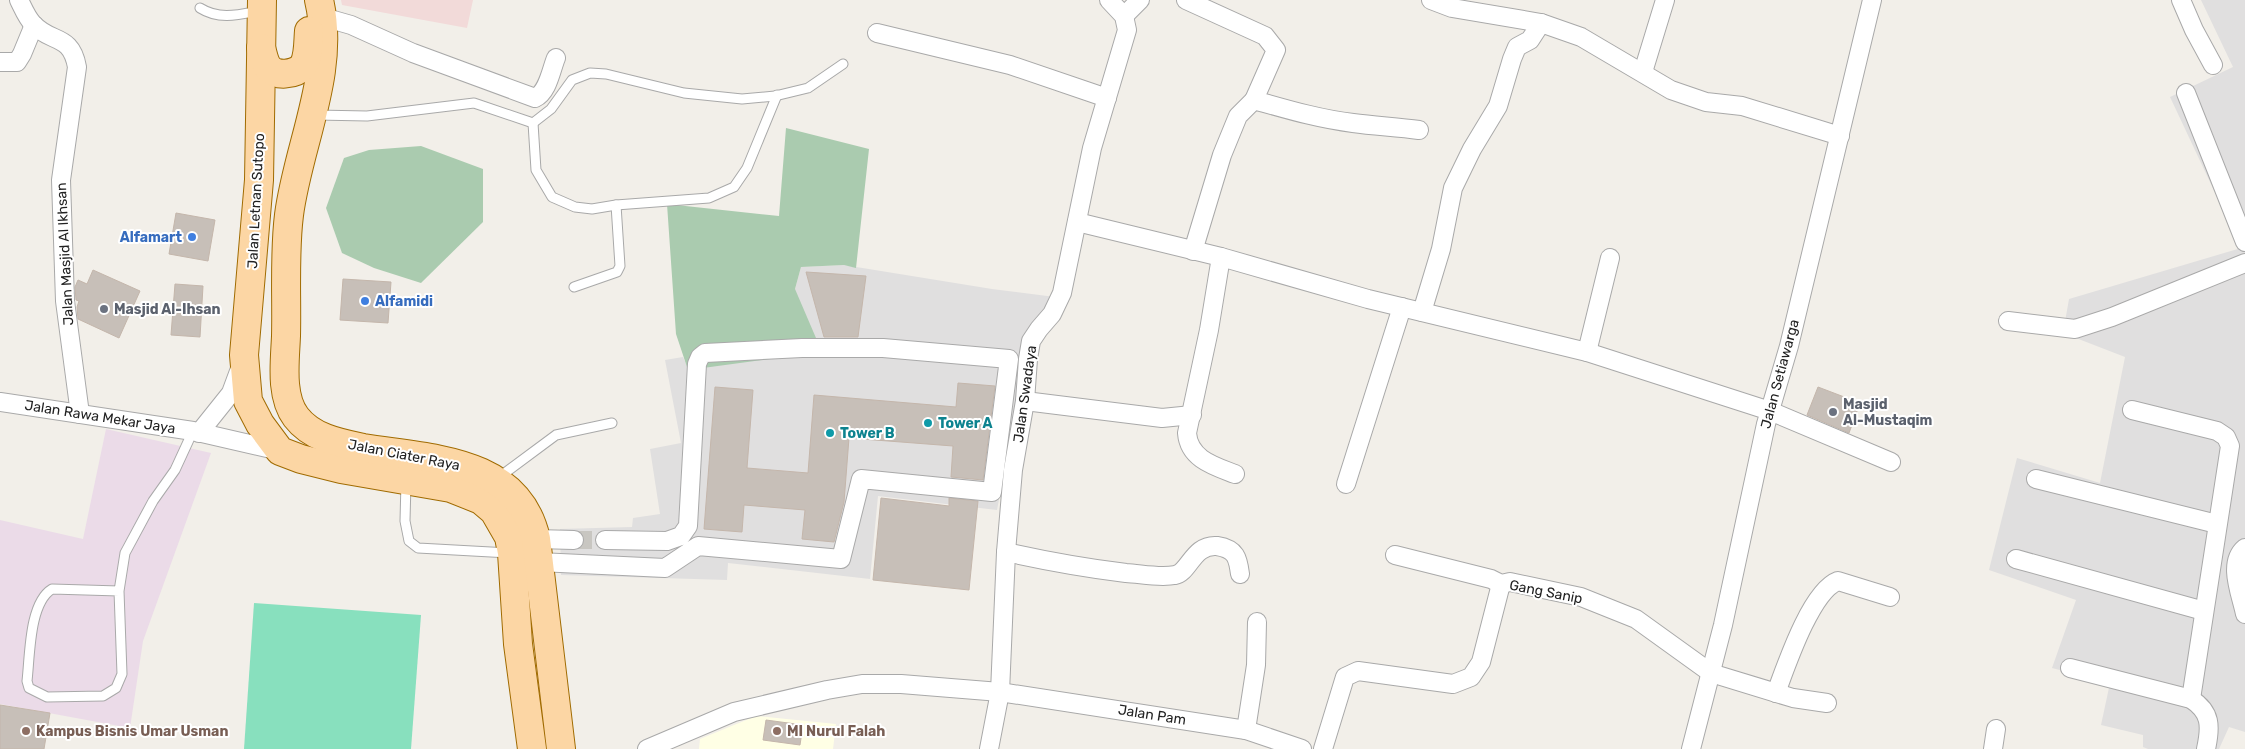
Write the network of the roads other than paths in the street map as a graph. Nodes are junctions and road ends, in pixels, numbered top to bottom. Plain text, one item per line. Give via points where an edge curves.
1 (19, 0) edge
2 (1109, 0) edge
3 (1140, 0) edge
4 (1186, 0) edge
5 (1431, 0) edge
6 (1665, 0) edge
7 (1872, 0) edge
8 (2181, 0) edge
9 (262, 5) edge
10 (318, 6) edge
11 (200, 8) dead end
12 (1124, 16) junction
13 (1541, 23) junction
14 (34, 25) junction
15 (877, 33) dead end
16 (261, 48) junction
17 (556, 58) dead end
18 (0, 62) edge
19 (843, 64) dead end
20 (2213, 65) dead end
21 (1643, 72) junction
22 (2186, 93) dead end
23 (777, 95) junction
24 (1107, 98) junction
25 (1254, 100) junction
26 (311, 115) junction
27 (533, 122) junction
28 (1419, 130) dead end
29 (1840, 136) junction
30 (616, 205) junction
31 (1077, 222) junction
32 (2245, 242) edge
33 (1193, 251) junction
34 (1221, 258) junction
35 (1610, 258) dead end
36 (2245, 264) edge
37 (574, 288) dead end
38 (1402, 307) junction
39 (1422, 312) junction
40 (2008, 321) dead end
41 (1587, 352) junction
42 (244, 355) junction
43 (1025, 401) junction
44 (0, 402) edge
45 (2132, 410) dead end
46 (1770, 411) junction
47 (80, 414) junction
48 (1192, 415) junction
49 (612, 423) dead end
50 (196, 432) junction
51 (280, 451) junction
52 (1891, 462) dead end
53 (1235, 474) dead end
54 (496, 479) junction
55 (2036, 479) dead end
56 (406, 480) junction
57 (1346, 484) dead end
58 (2217, 524) junction
59 (574, 540) tunnel mouth
60 (605, 540) tunnel mouth
61 (2245, 548) edge
62 (538, 551) junction
63 (1006, 552) junction
64 (512, 553) junction
65 (1395, 555) dead end
66 (2016, 559) dead end
67 (1240, 574) dead end
68 (1501, 584) junction
69 (119, 591) junction
70 (1890, 597) dead end
71 (2204, 612) junction
72 (2245, 614) edge
73 (1257, 622) dead end
74 (2070, 668) dead end
75 (1711, 673) junction
76 (1000, 692) junction
77 (1776, 693) junction
78 (2190, 699) junction
79 (1827, 702) dead end
80 (1996, 729) dead end
81 (1246, 730) junction
82 (532, 749) edge
83 (561, 749) edge
84 (646, 749) edge
85 (989, 749) edge
86 (1302, 749) edge
87 (1323, 749) edge
88 (1691, 749) edge
89 (1993, 749) edge
90 (2206, 749) edge

1 - 14 street, Jalan Masjid Al Ikhsan
2 - 12 street
3 - 12 street
4 - 25 street via 1272,42 1276,50
5 - 13 street via 1452,8
6 - 21 street
7 - 29 street, Jalan Setiawarga
8 - 20 street
9 - 11 lane via 222,17
9 - 16 main road, Jalan Letnan Sutopo
10 - 16 main road via 302,66 287,74 273,72 267,66
10 - 17 street via 413,53 535,98 541,96
10 - 26 main road via 322,64
12 - 24 street, Jalan Swadaya via 1128,30
13 - 21 street via 1582,37
13 - 39 street via 1530,40 1517,47 1498,106 1472,148 1453,188 1441,249
14 - 18 street via 16,62
14 - 47 street, Jalan Masjid Al Ikhsan via 68,44 77,67 61,180 65,301
15 - 24 street via 1010,65
16 - 42 main road, Jalan Letnan Sutopo via 259,180
19 - 23 lane via 808,88
21 - 29 street via 1671,90 1706,102 1742,106
22 - 32 street
23 - 27 lane via 742,99 684,93 590,73 572,80 551,110
23 - 30 lane via 757,149 734,187 709,198
24 - 31 street, Jalan Swadaya via 1092,148
25 - 28 street via 1353,124
25 - 33 street via 1238,116 1222,155
26 - 27 lane via 367,116 474,103
26 - 54 main road, Jalan Ciater Raya via 289,216 284,386 296,416 315,434 346,444 462,465
27 - 30 lane via 536,170 552,197 575,207 592,209
29 - 46 street, Jalan Setiawarga
30 - 37 lane via 620,266 617,272
31 - 33 street
31 - 43 street, Jalan Swadaya via 1062,293 1052,314 1032,341
33 - 34 street
34 - 38 street
34 - 48 street
35 - 41 street
36 - 40 street via 2076,329
38 - 39 street
38 - 57 street
39 - 41 street
41 - 46 street
42 - 50 street via 231,393
42 - 51 main road, Jalan Letnan Sutopo via 248,401
43 - 48 street via 1162,418
43 - 63 street, Jalan Swadaya via 1013,470
44 - 47 street, Jalan Rawa Mekar Jaya
45 - 58 street via 2226,436 2230,446
46 - 52 street
46 - 75 street, Jalan Setiawarga
47 - 50 street, Jalan Rawa Mekar Jaya
48 - 53 street via 1187,433 1193,450 1209,464
49 - 54 lane via 556,435
50 - 51 street, Jalan Rawa Mekar Jaya
50 - 69 lane via 125,553
51 - 56 main road, Jalan Ciater Raya via 319,464
54 - 62 main road, Jalan Ciater Raya via 529,514
55 - 58 street
56 - 64 main road, Jalan Ciater Raya via 451,488 481,500 503,524
56 - 64 lane via 406,528 409,541 418,548
58 - 71 street
59 - 62 street
60 - 62 street via 667,541 681,536 688,526 697,364 706,353 883,348 1010,358 992,492 861,479 841,559 698,546 665,568
61 - 72 street via 2238,553 2235,565
62 - 83 main road, Jalan Ciater Raya
63 - 67 street via 1075,567 1177,575 1202,550 1215,546 1237,556
63 - 76 street, Jalan Swadaya
64 - 82 main road, Jalan Ciater Raya via 518,644
65 - 68 street, Gang Sanip
66 - 71 street
68 - 75 street, Gang Sanip via 1510,582 1580,597 1636,620
68 - 87 street via 1481,662 1471,677 1453,684 1351,672 1345,677
69 - 69 lane via 52,589 46,593 35,616 27,681 29,688 47,697 103,696 116,688 122,674
70 - 77 street via 1838,581 1830,584 1817,599 1792,650
71 - 78 street
73 - 81 street via 1256,665
74 - 78 street
75 - 77 street, Gang Sanip
75 - 88 street, Jalan Setiawarga
76 - 81 street, Jalan Pam
76 - 84 street, Jalan Pam via 862,684 734,712
76 - 85 street, Jalan Swadaya
77 - 79 street, Gang Sanip
78 - 90 street via 2203,706 2209,719
80 - 89 street
81 - 86 street, Jalan Pam

